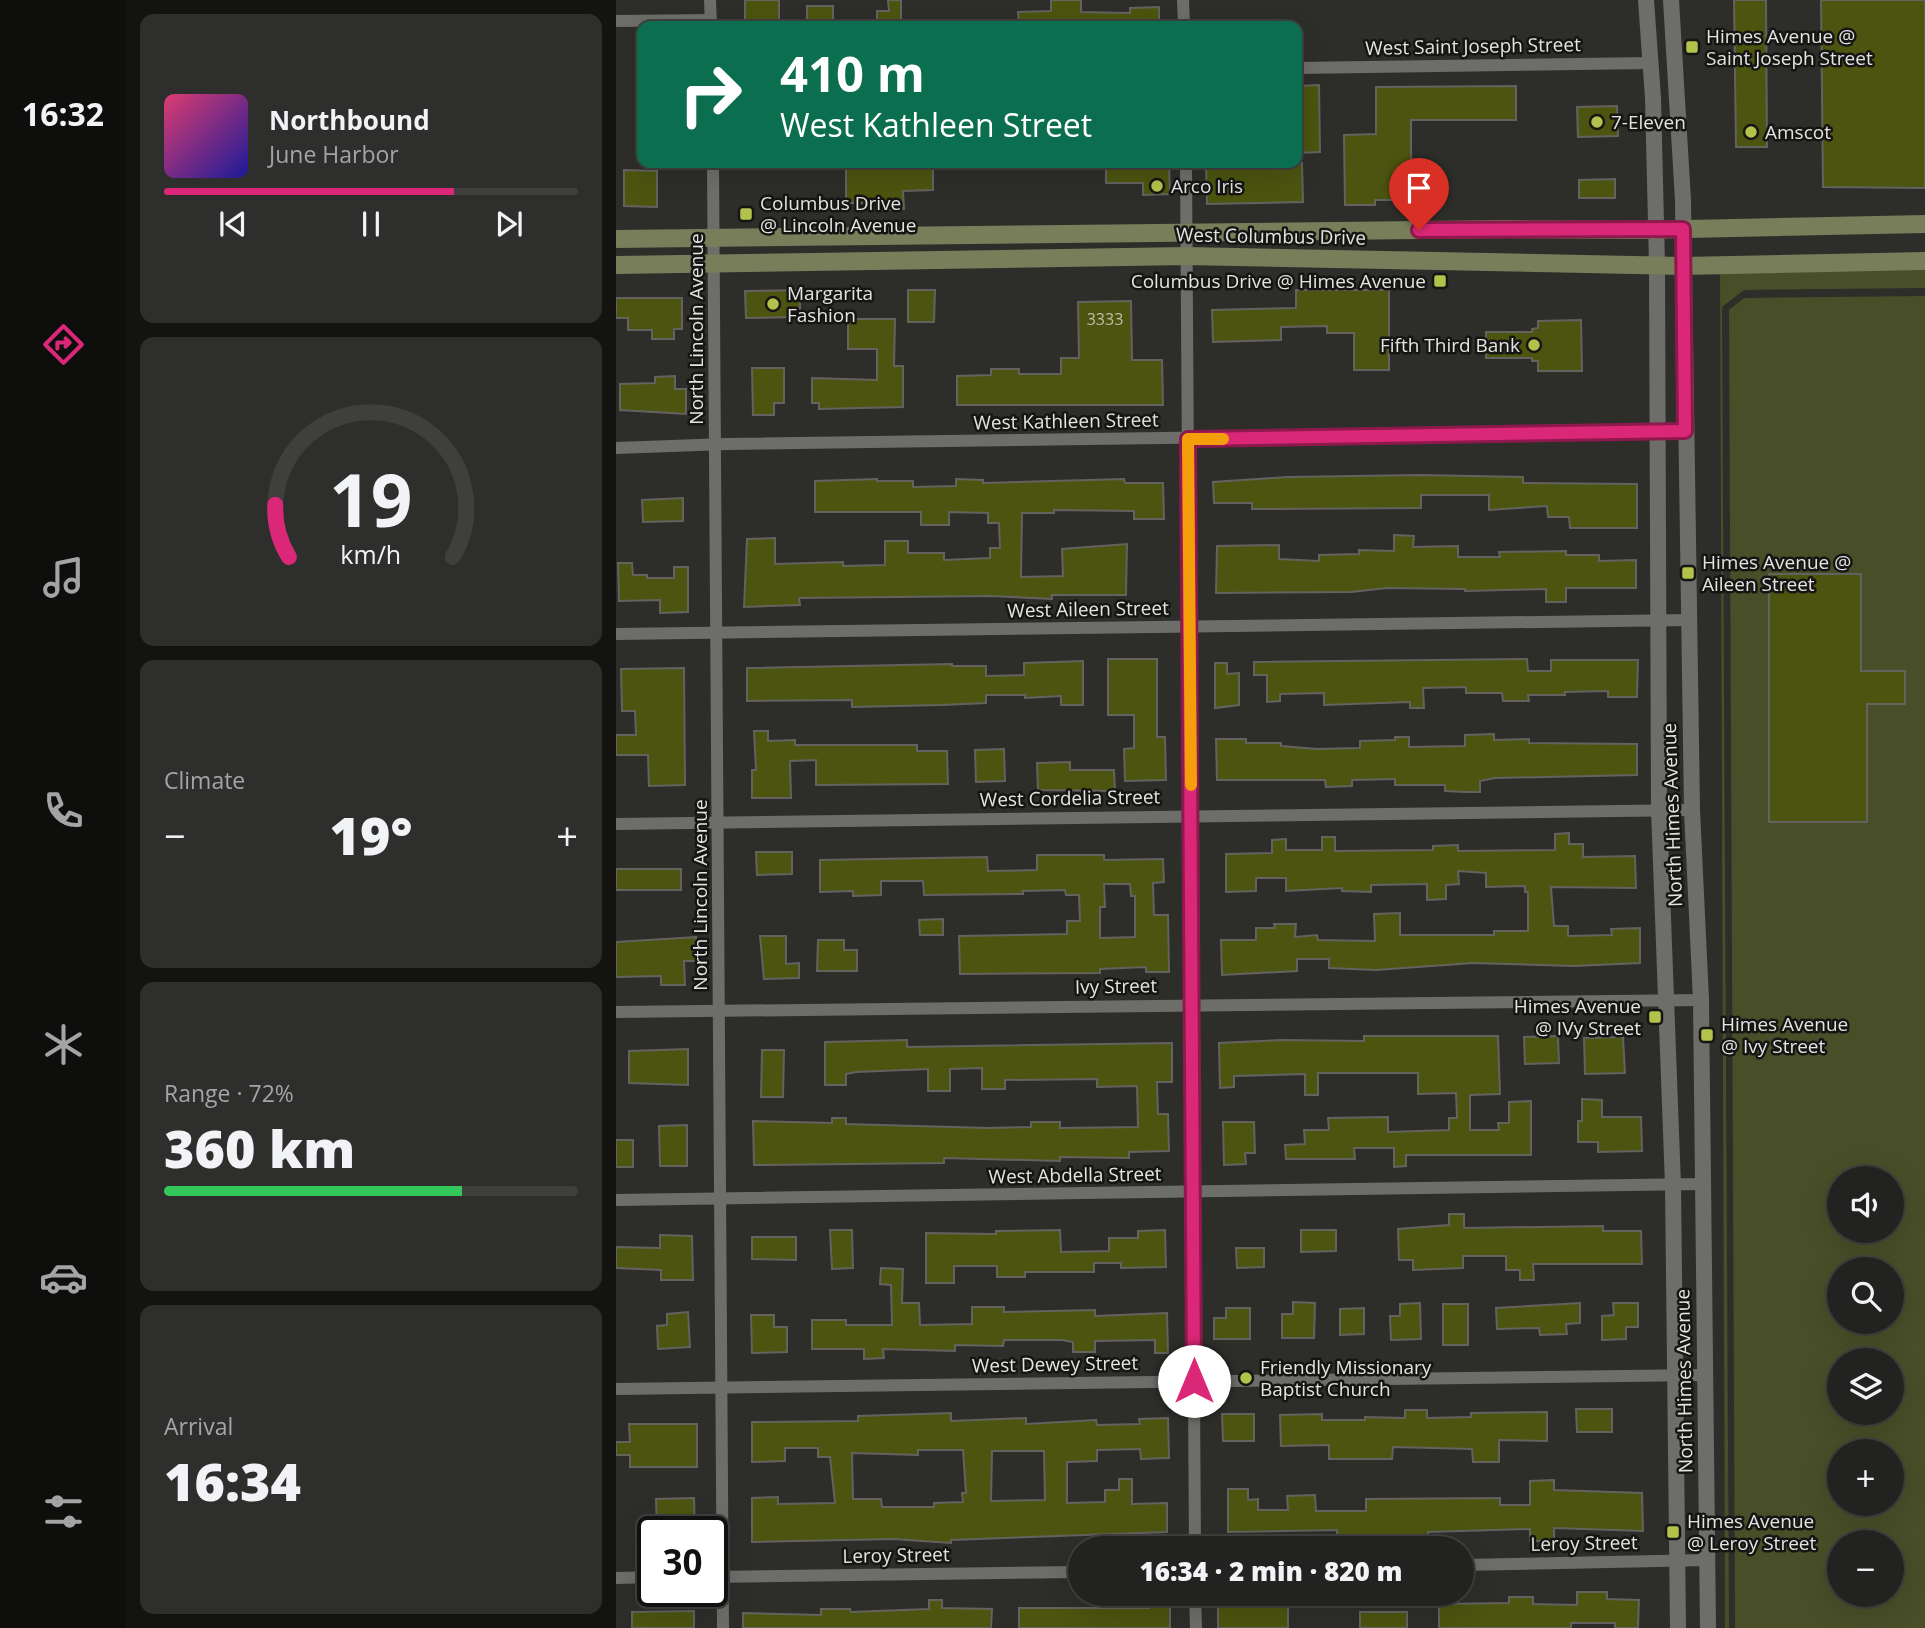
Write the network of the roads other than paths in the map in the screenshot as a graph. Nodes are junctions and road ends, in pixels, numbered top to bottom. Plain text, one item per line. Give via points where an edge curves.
1 (710, 0) edge
2 (1183, 0) edge
3 (1646, 0) edge
4 (1671, 0) edge
5 (711, 21) edge
6 (1184, 21) edge
7 (616, 22) edge
8 (637, 22) edge
9 (1651, 63) junction
10 (1302, 68) edge
11 (713, 168) edge
12 (1186, 168) edge
13 (1925, 224) edge
14 (1656, 229) junction
15 (1683, 229) junction
16 (1187, 232) junction
17 (715, 237) junction
18 (616, 239) edge
19 (1187, 256) junction
20 (1925, 261) edge
21 (715, 262) junction
22 (1657, 264) junction
23 (616, 265) edge
24 (1683, 266) junction
25 (1685, 431) junction
26 (1657, 432) junction
27 (1188, 439) junction
28 (716, 444) junction
29 (616, 448) edge
30 (1688, 620) junction
31 (1659, 621) junction
32 (1190, 627) junction
33 (616, 634) edge
34 (718, 634) junction
35 (1659, 810) junction
36 (1692, 810) junction
37 (1191, 816) junction
38 (719, 822) junction
39 (616, 824) edge
40 (1669, 1000) junction
41 (1701, 1000) junction
42 (1192, 1004) junction
43 (719, 1010) junction
44 (616, 1012) edge
45 (1673, 1185) junction
46 (1702, 1185) junction
47 (1194, 1193) junction
48 (720, 1199) junction
49 (616, 1200) edge
50 (1675, 1296) junction
51 (1704, 1296) junction
52 (1704, 1375) junction
53 (1677, 1376) junction
54 (1194, 1381) junction
55 (722, 1387) junction
56 (616, 1389) edge
57 (719, 1516) edge
58 (1195, 1536) edge
59 (1707, 1560) junction
60 (1678, 1561) junction
61 (1474, 1565) edge
62 (1068, 1572) edge
63 (637, 1577) edge
64 (728, 1577) edge
65 (616, 1578) edge
66 (1195, 1606) edge
67 (721, 1607) edge
68 (723, 1628) edge
69 (1196, 1628) edge
70 (1678, 1628) edge
71 (1708, 1628) edge

1 - 5 street
2 - 6 street
3 - 9 street, North Himes Avenue
4 - 15 street, North Himes Avenue
7 - 8 street
9 - 10 street, West Saint Joseph Street
9 - 14 street, North Himes Avenue
11 - 17 street, North Lincoln Avenue
12 - 16 street
13 - 15 main road, West Columbus Drive
14 - 15 main road, West Columbus Drive
14 - 16 main road, West Columbus Drive
14 - 22 street, North Himes Avenue
15 - 24 street, North Himes Avenue
16 - 17 main road, West Columbus Drive
16 - 19 street
17 - 18 main road, West Columbus Drive
17 - 21 street, North Lincoln Avenue
19 - 21 main road, West Columbus Drive
19 - 22 main road, West Columbus Drive
19 - 27 street
20 - 24 main road, West Columbus Drive
21 - 23 main road, West Columbus Drive
21 - 28 street, North Lincoln Avenue
22 - 24 main road, West Columbus Drive
22 - 26 street, North Himes Avenue
24 - 25 street, North Himes Avenue
25 - 26 street, West Kathleen Street
25 - 30 street, North Himes Avenue
26 - 27 street, West Kathleen Street
26 - 31 street, North Himes Avenue
27 - 28 street, West Kathleen Street
27 - 32 street
28 - 29 street, West Kathleen Street
28 - 34 street, North Lincoln Avenue
30 - 31 street, West Aileen Street
30 - 36 street, North Himes Avenue
31 - 32 street, West Aileen Street
31 - 35 street, North Himes Avenue
32 - 34 street, West Aileen Street
32 - 37 street
33 - 34 street, West Aileen Street
34 - 38 street, North Lincoln Avenue
35 - 36 street, West Cordelia Street
35 - 37 street, West Cordelia Street
35 - 40 street, North Himes Avenue
36 - 41 street, North Himes Avenue
37 - 38 street, West Cordelia Street
37 - 42 street
38 - 39 street, West Cordelia Street
38 - 43 street, North Lincoln Avenue
40 - 41 street, Ivy Street
40 - 42 street, Ivy Street
40 - 45 street, North Himes Avenue
41 - 46 street, North Himes Avenue
42 - 43 street, Ivy Street
42 - 47 street
43 - 44 street, Ivy Street
43 - 48 street, North Lincoln Avenue
45 - 46 street, West Abdella Street
45 - 47 street, West Abdella Street
45 - 50 street, North Himes Avenue
46 - 51 street, North Himes Avenue
47 - 48 street, West Abdella Street
47 - 54 street
48 - 49 street, West Abdella Street
48 - 55 street, North Lincoln Avenue
50 - 51 street
50 - 53 street, North Himes Avenue
51 - 52 street, North Himes Avenue
52 - 53 street, West Dewey Street
52 - 59 street, North Himes Avenue
53 - 54 street, West Dewey Street
53 - 60 street, North Himes Avenue
54 - 55 street, West Dewey Street
54 - 58 street
55 - 56 street, West Dewey Street
55 - 57 street, North Lincoln Avenue
59 - 60 street, Leroy Street
59 - 71 street, North Himes Avenue
60 - 61 street, Leroy Street
60 - 70 street, North Himes Avenue
62 - 64 street, Leroy Street
63 - 65 street
66 - 69 street
67 - 68 street, North Lincoln Avenue

